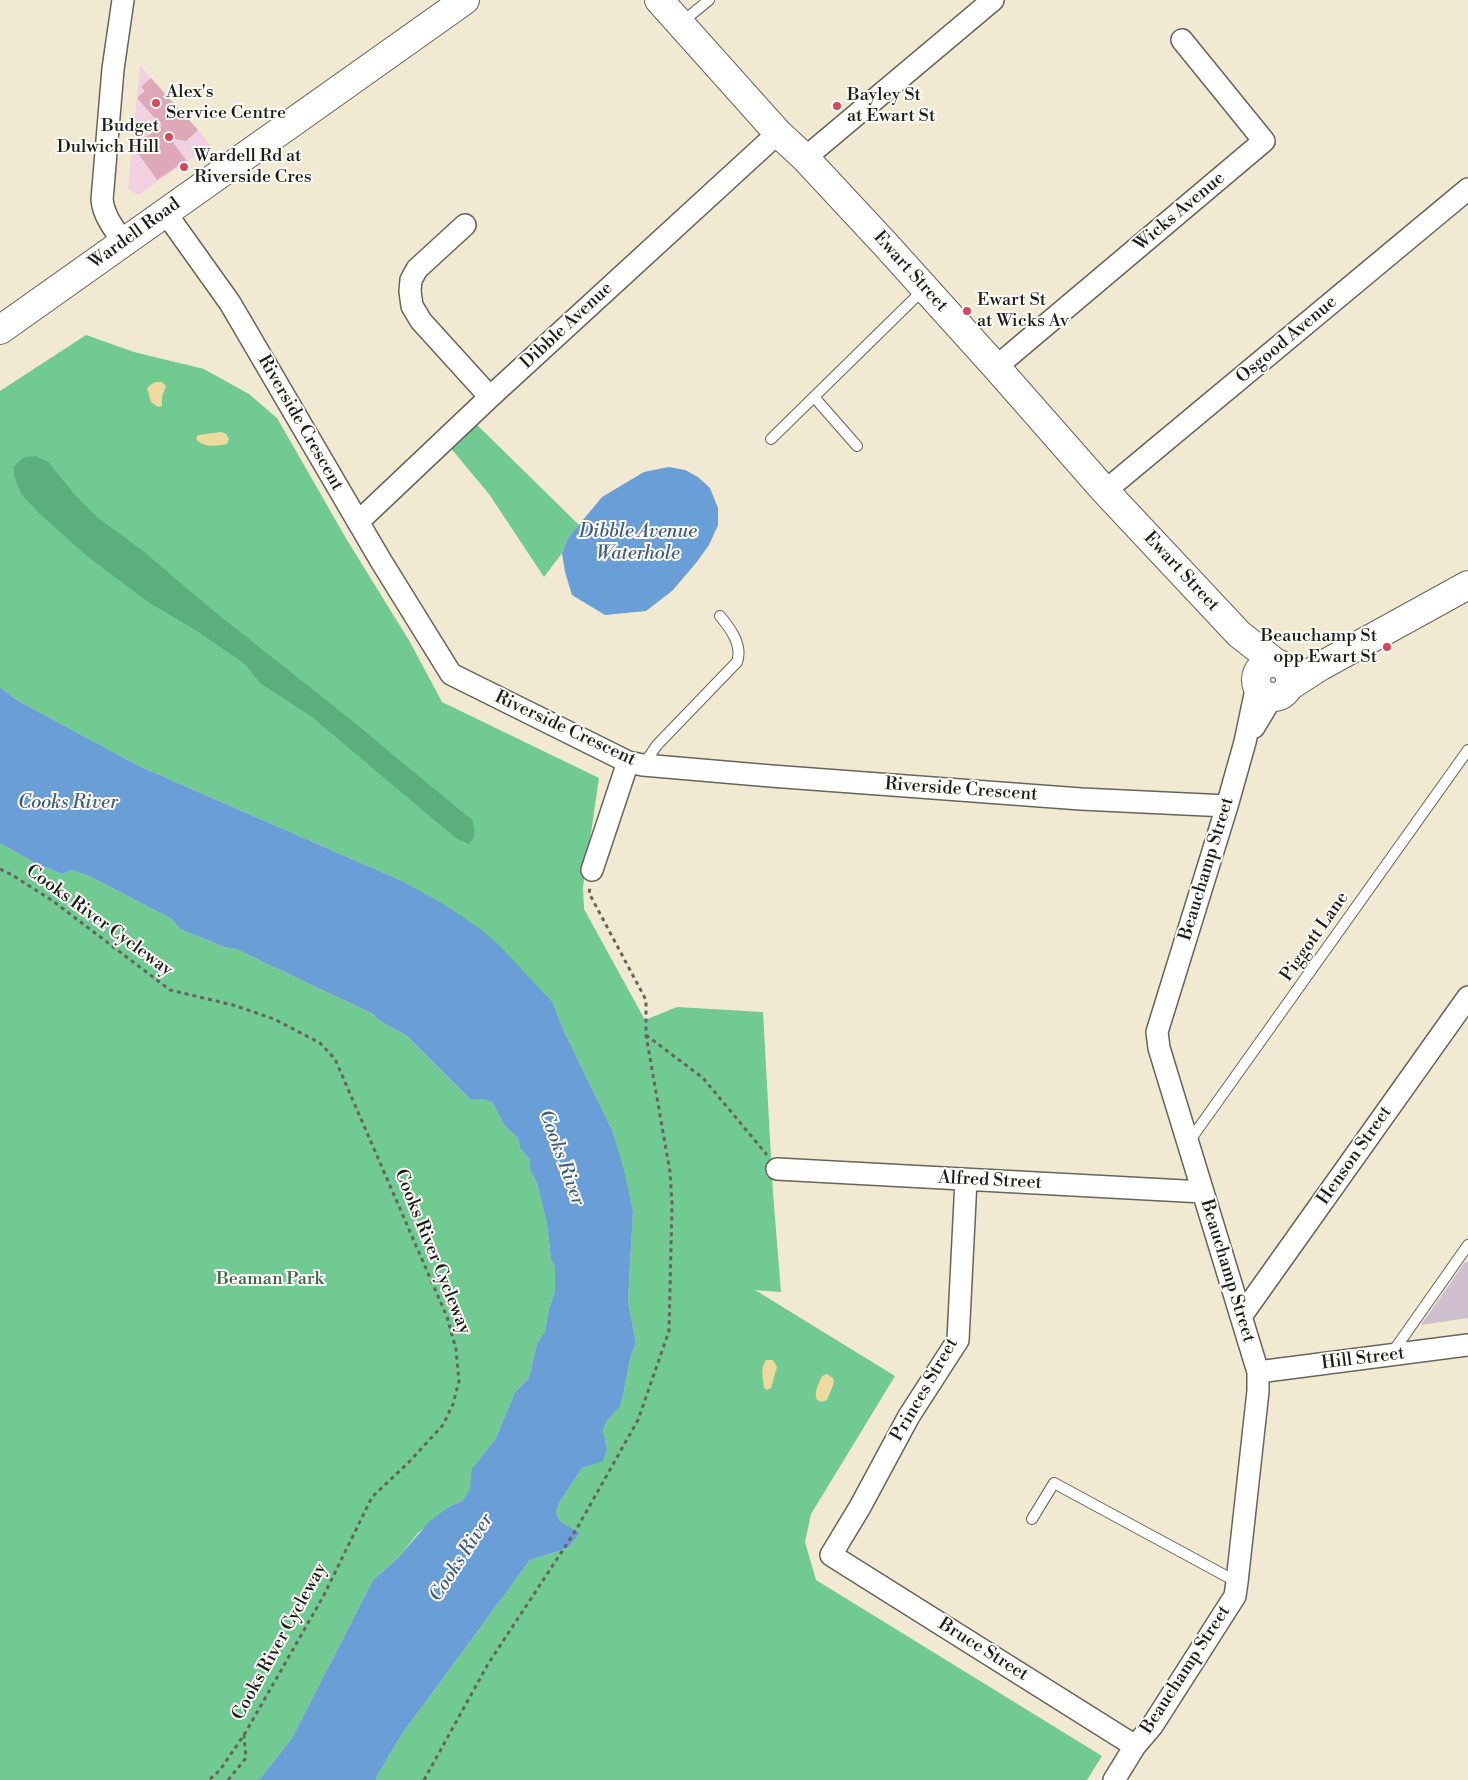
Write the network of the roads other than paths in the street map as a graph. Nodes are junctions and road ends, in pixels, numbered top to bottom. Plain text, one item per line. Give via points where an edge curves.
1 (123, 0) edge
2 (465, 0) edge
3 (659, 0) edge
4 (709, 0) edge
5 (993, 0) edge
6 (680, 24) junction
7 (1182, 40) dead end
8 (778, 133) junction
9 (804, 158) junction
10 (1468, 189) edge
11 (165, 212) junction
12 (465, 225) dead end
13 (123, 242) junction
14 (925, 288) junction
15 (0, 330) edge
16 (996, 367) junction
17 (814, 396) junction
18 (490, 397) junction
19 (771, 440) dead end
20 (857, 446) dead end
21 (1105, 491) junction
22 (358, 522) junction
23 (1468, 585) edge
24 (720, 616) dead end
25 (1273, 678) junction
26 (1468, 750) edge
27 (635, 764) junction
28 (1227, 806) junction
29 (592, 870) road end
30 (1468, 997) edge
31 (1188, 1144) junction
32 (777, 1169) road end
33 (966, 1180) junction
34 (1203, 1192) junction
35 (1468, 1245) edge
36 (1242, 1314) junction
37 (1468, 1345) edge
38 (1390, 1356) junction
39 (1258, 1372) junction
40 (1032, 1519) dead end
41 (831, 1555) joint
42 (1237, 1582) junction
43 (1135, 1746) junction
44 (1114, 1780) edge

1 - 13 street via 113,69 102,200 108,220
2 - 11 street, Wardell Road
3 - 6 street, Ewart Street
4 - 6 lane
5 - 9 street
6 - 8 street, Ewart Street
7 - 16 street, Wicks Avenue via 1264,141
8 - 9 street, Ewart Street
8 - 18 street, Dibble Avenue
9 - 14 street, Ewart Street
10 - 21 street, Osgood Avenue
11 - 13 street, Wardell Road
11 - 22 street, Riverside Crescent via 230,303
12 - 18 street via 417,269 410,291 412,306 421,321
13 - 15 street, Wardell Road
14 - 16 street, Ewart Street
14 - 17 lane
16 - 21 street, Ewart Street
17 - 19 lane
17 - 20 lane
18 - 22 street, Dibble Avenue
21 - 25 street, Ewart Street via 1239,634
22 - 27 street, Riverside Crescent via 451,674
23 - 25 street, Beauchamp Street via 1321,666
24 - 27 lane via 740,650 737,662
25 - 28 street, Beauchamp Street via 1245,742
26 - 31 lane, Piggott Lane
27 - 28 street, Riverside Crescent via 1072,798
27 - 29 street
28 - 31 street, Beauchamp Street via 1157,1032 1158,1048
30 - 36 street, Henson Street
31 - 34 street, Beauchamp Street
32 - 33 street, Alfred Street
33 - 34 street, Alfred Street
33 - 41 street, Princes Street via 958,1340 908,1416
34 - 36 street, Beauchamp Street
35 - 38 lane
36 - 39 street, Beauchamp Street
37 - 38 street, Hill Street
38 - 39 street, Hill Street
39 - 42 street, Beauchamp Street
40 - 42 lane via 1054,1483
41 - 43 street, Bruce Street
42 - 43 street, Beauchamp Street via 1235,1596 1152,1726
43 - 44 street, Beauchamp Street

